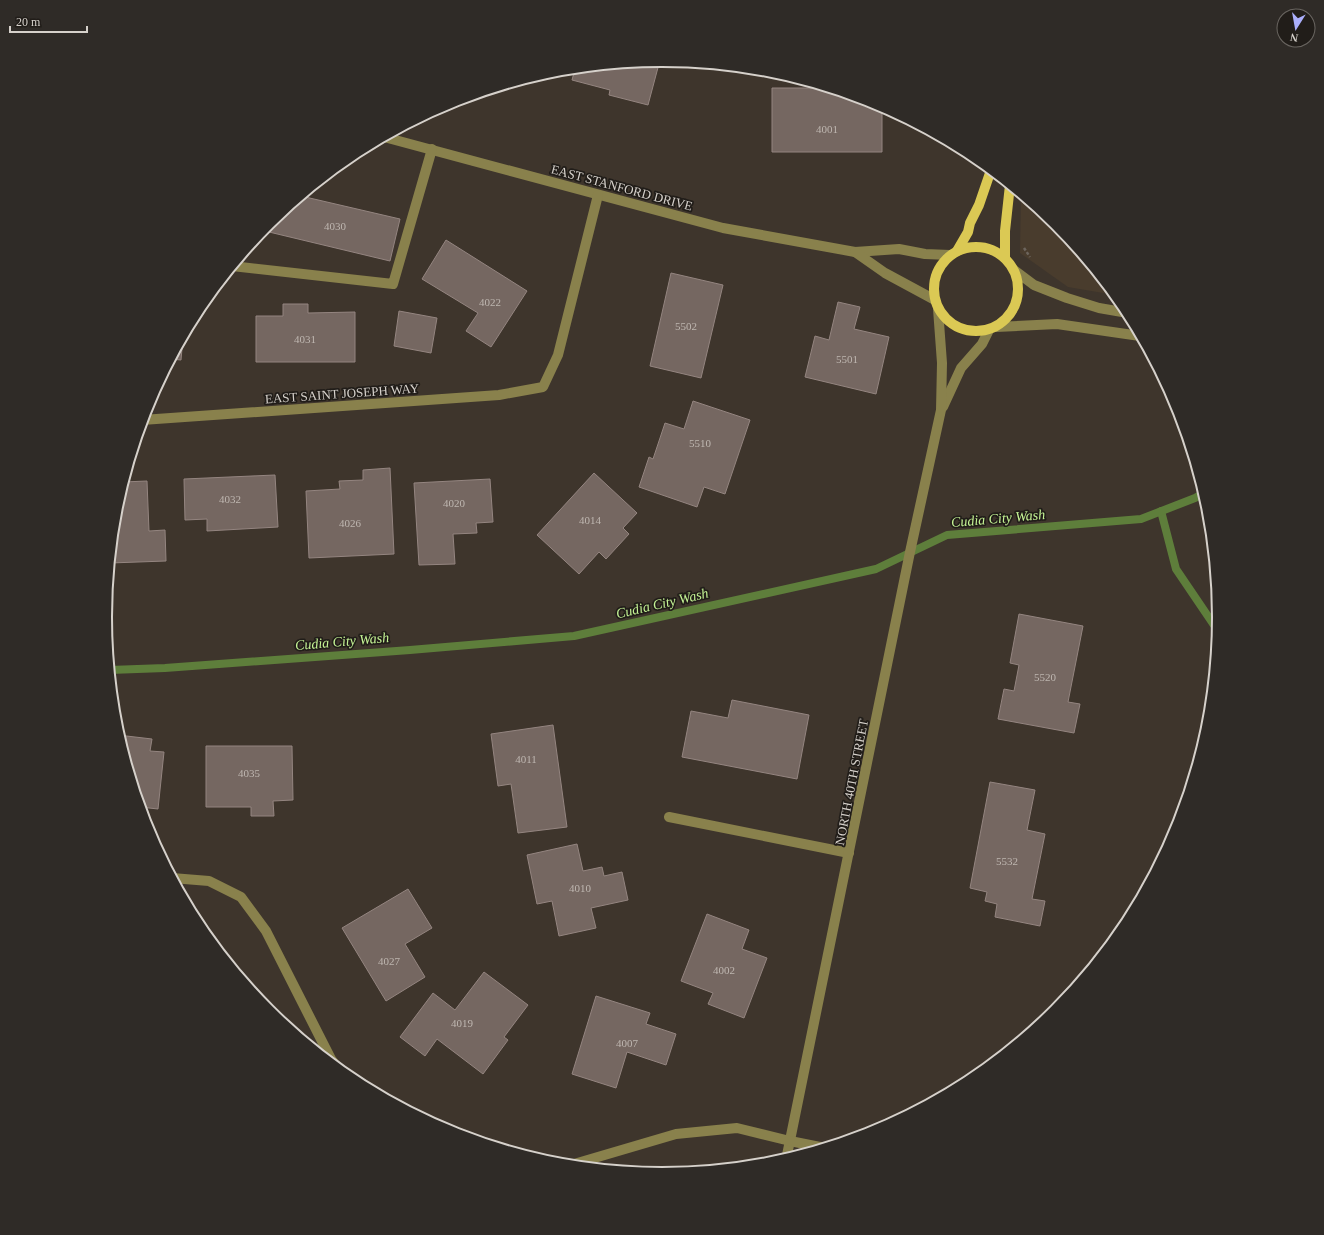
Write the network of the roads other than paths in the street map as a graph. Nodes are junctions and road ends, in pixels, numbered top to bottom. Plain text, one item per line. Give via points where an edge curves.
1 (391, 139) edge
2 (432, 149) junction
3 (989, 175) edge
4 (1009, 191) edge
5 (598, 195) junction
6 (855, 252) junction
7 (953, 253) junction
8 (1005, 258) junction
9 (238, 267) edge
10 (1014, 270) junction
11 (937, 304) junction
12 (1120, 312) edge
13 (993, 328) junction
14 (1135, 335) edge
15 (941, 410) junction
16 (149, 420) edge
17 (669, 817) dead end
18 (849, 853) junction
19 (177, 878) edge
20 (329, 1056) edge
21 (790, 1141) junction
22 (815, 1146) edge
23 (788, 1153) edge
24 (582, 1162) edge

1 - 2 street, EAST STANFORD DRIVE
2 - 5 street, EAST STANFORD DRIVE
2 - 9 street via 393,284
3 - 7 main road via 968,232
4 - 8 main road
5 - 6 street, EAST STANFORD DRIVE via 723,228
5 - 16 street, EAST SAINT JOSEPH WAY via 558,355 543,387 499,395
6 - 7 street, EAST STANFORD DRIVE via 899,248 925,254
6 - 11 street, EAST STANFORD DRIVE via 884,273
7 - 8 main road via 969,247 982,247 994,250
7 - 11 main road via 936,275 934,287
8 - 10 main road
10 - 12 street via 1034,285 1067,298
10 - 13 main road via 1018,282 1018,295 1014,308 1007,319
11 - 13 main road via 945,318 955,326 978,331
11 - 15 street, NORTH 40TH STREET via 942,363
13 - 14 street via 1057,324
13 - 15 street, NORTH 40TH STREET via 961,368
15 - 18 street, NORTH 40TH STREET
17 - 18 street
18 - 21 street, NORTH 40TH STREET
19 - 20 street via 209,881 241,897 266,931
21 - 22 street
21 - 23 street, NORTH 40TH STREET
21 - 24 street via 737,1128 699,1131 676,1134

